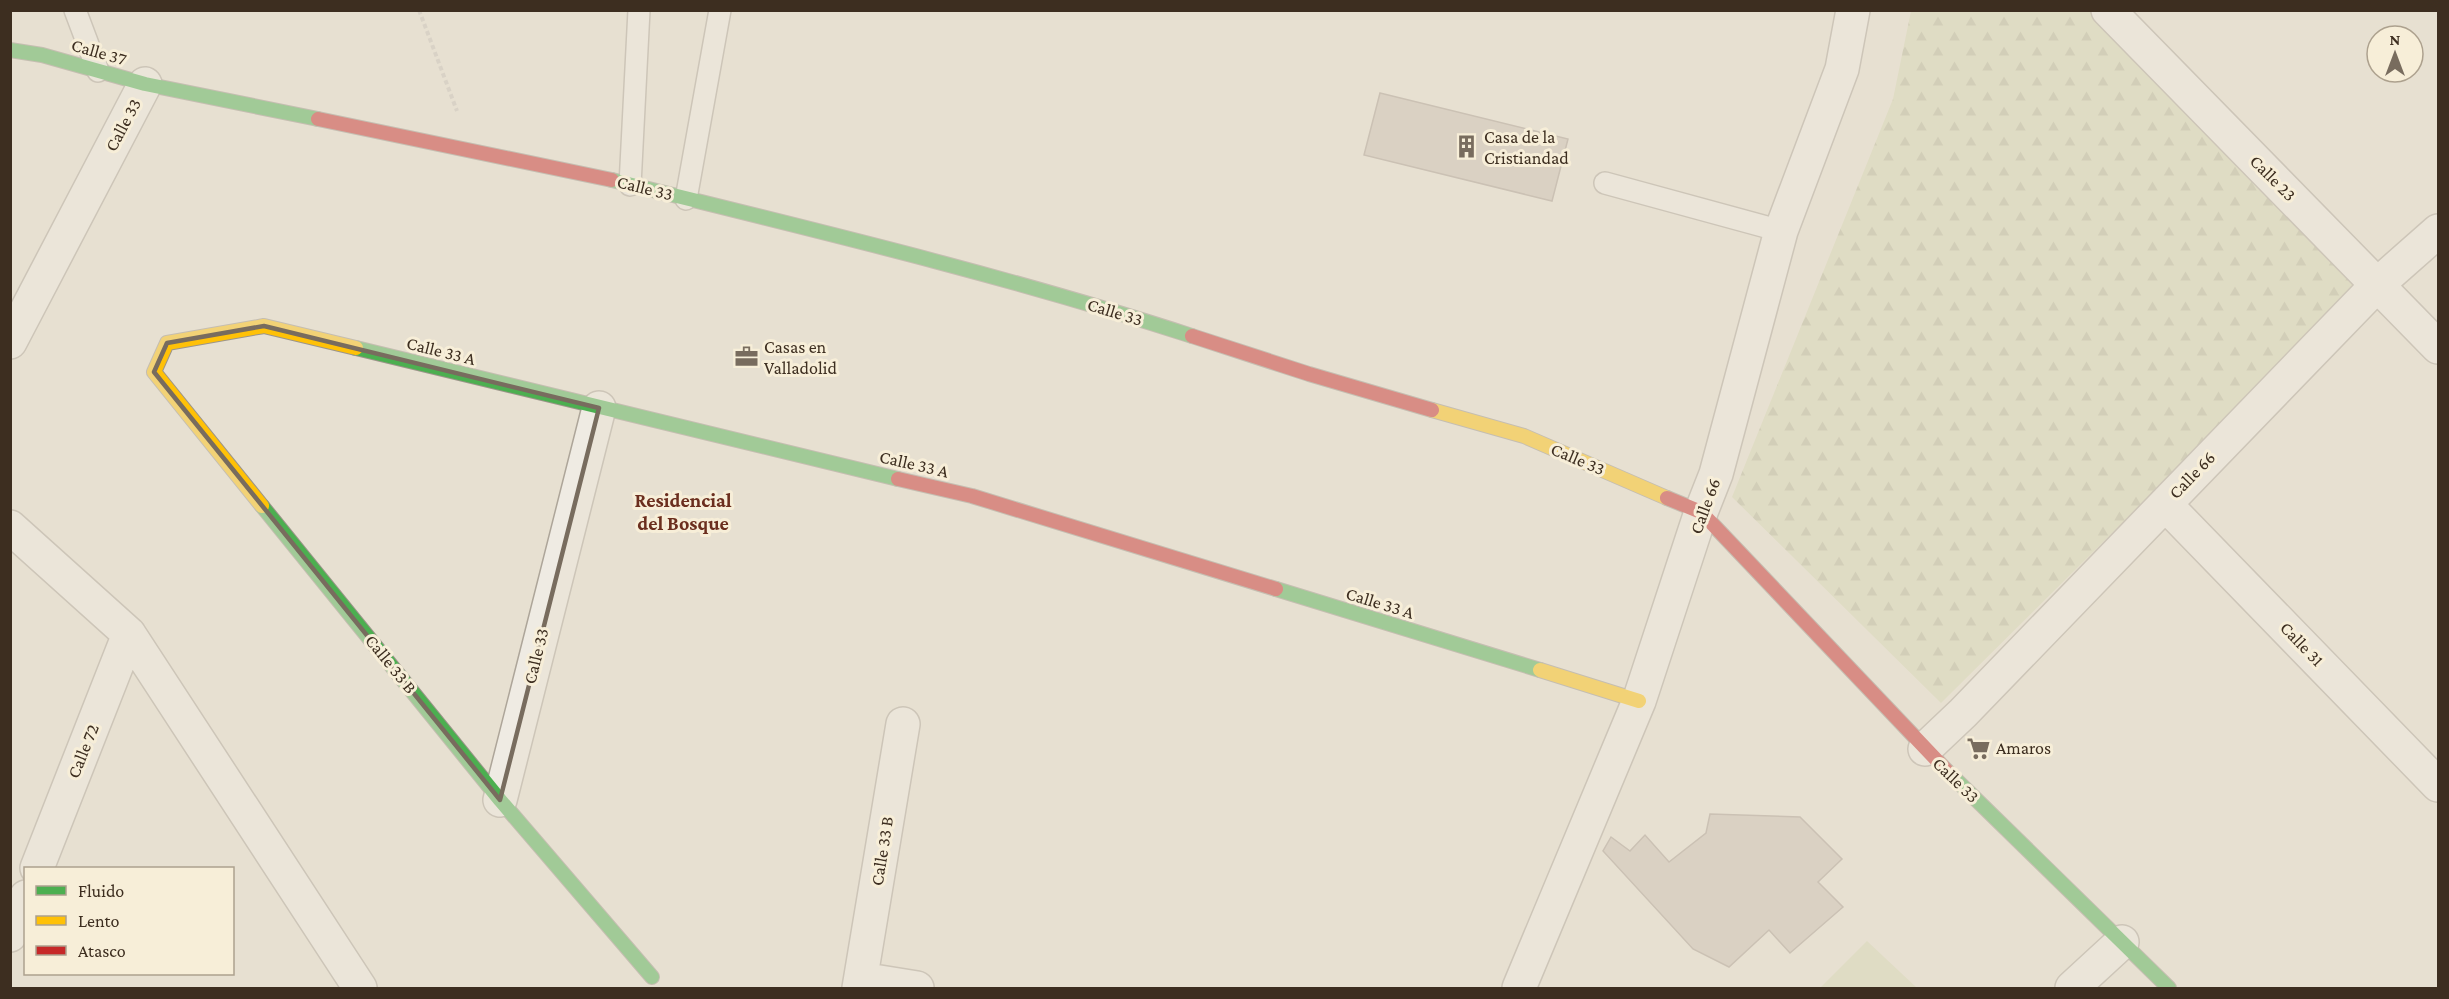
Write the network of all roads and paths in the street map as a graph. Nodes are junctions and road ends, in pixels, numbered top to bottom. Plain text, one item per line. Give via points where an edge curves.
1 (75, 10) edge
2 (419, 10) edge
3 (639, 10) edge
4 (720, 10) edge
5 (1852, 10) edge
6 (2108, 10) edge
7 (10, 50) edge
8 (98, 71) junction
9 (145, 84) junction
10 (473, 151) junction
11 (1605, 183) dead end
12 (630, 184) junction
13 (686, 198) junction
14 (1781, 231) junction
15 (2439, 231) edge
16 (2378, 284) junction
17 (10, 342) edge
18 (167, 343) joint
19 (2439, 347) edge
20 (599, 408) junction
21 (2165, 504) junction
22 (1701, 512) junction
23 (10, 527) edge
24 (129, 634) junction
25 (1639, 701) junction
26 (903, 724) dead end
27 (1925, 749) junction
28 (2439, 785) edge
29 (500, 800) junction
30 (37, 867) edge
31 (24, 902) edge
32 (10, 935) edge
33 (2122, 942) junction
34 (652, 977) dead end
35 (860, 984) edge
36 (360, 988) edge
37 (917, 988) edge
38 (1519, 988) edge
39 (2072, 988) edge
40 (2169, 988) edge

1 - 8 lane
2 - 10 path
3 - 12 lane
4 - 13 lane
5 - 14 street, Calle 66 via 1842,69
6 - 16 street, Calle 23
7 - 8 street, Calle 37
8 - 9 street, Calle 37
9 - 10 street, Calle 33
9 - 17 street, Calle 33
10 - 12 street, Calle 33
11 - 14 lane
12 - 13 street, Calle 33
13 - 22 street, Calle 33 via 1121,313 1309,374 1524,436
14 - 22 street, Calle 66 via 1716,474
15 - 16 street, Calle 66
16 - 19 street, Calle 23
16 - 21 street, Calle 66
18 - 20 street, Calle 33 A via 264,326
18 - 29 street, Calle 33 B via 154,372
20 - 25 street, Calle 33 A via 972,496
20 - 29 street, Calle 33
21 - 27 street, Calle 66
21 - 28 street, Calle 31
22 - 25 street, Calle 66
22 - 27 street, Calle 33
23 - 24 street
24 - 30 street, Calle 72
24 - 36 street
25 - 38 street, Calle 66
26 - 35 street, Calle 33 B
27 - 33 street, Calle 33
29 - 34 street, Calle 33 B
31 - 32 street
33 - 39 street
33 - 40 street, Calle 33
35 - 37 street, Calle 33 B

